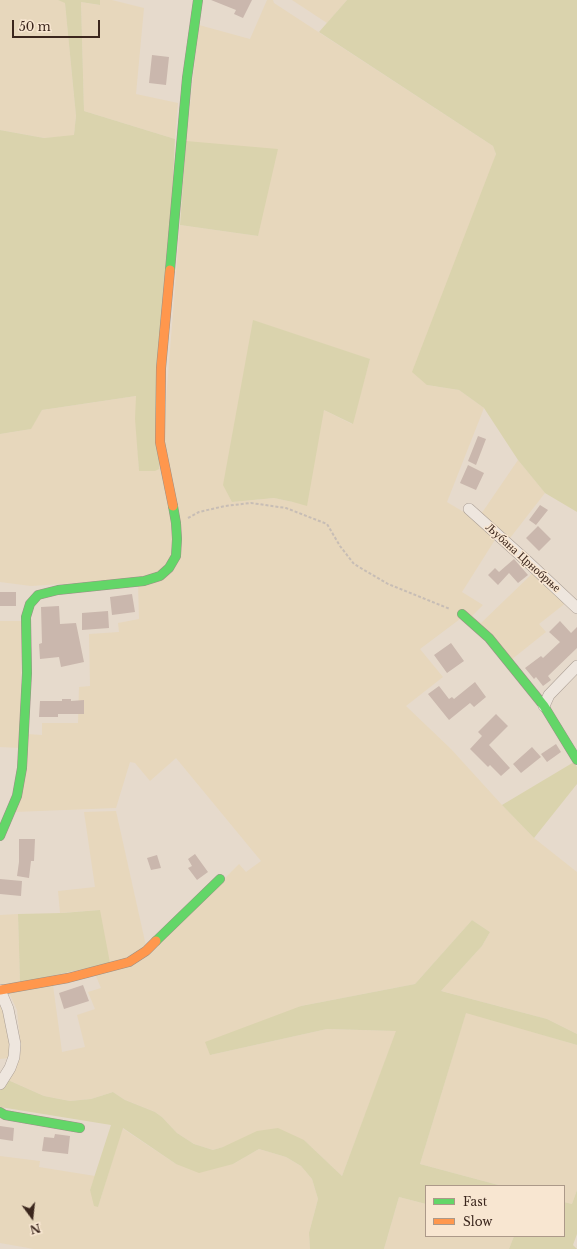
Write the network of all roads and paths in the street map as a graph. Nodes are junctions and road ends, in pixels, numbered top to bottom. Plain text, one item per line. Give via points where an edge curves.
1 (198, 0) edge
2 (470, 509) dead end
3 (176, 523) junction
4 (577, 608) edge
5 (462, 614) joint
6 (577, 666) edge
7 (544, 706) junction
8 (577, 760) edge
9 (0, 836) edge
10 (220, 879) dead end
11 (0, 990) edge
12 (0, 1084) edge
13 (0, 1112) edge
14 (80, 1128) dead end

1 - 3 street via 187,78 161,368 160,442
2 - 4 street, Љубана Црнобрње
3 - 5 path via 199,512 225,506 250,503 286,508 328,524 354,564 388,584
3 - 9 street via 176,556 169,568 160,576 144,581 58,590 38,595 30,604 26,617 27,673 22,768 17,796
5 - 7 street via 489,638
6 - 7 street via 549,695
7 - 8 street
10 - 11 street via 146,951 129,962 68,978
11 - 12 street via 8,1008 15,1044 10,1068
13 - 14 street

